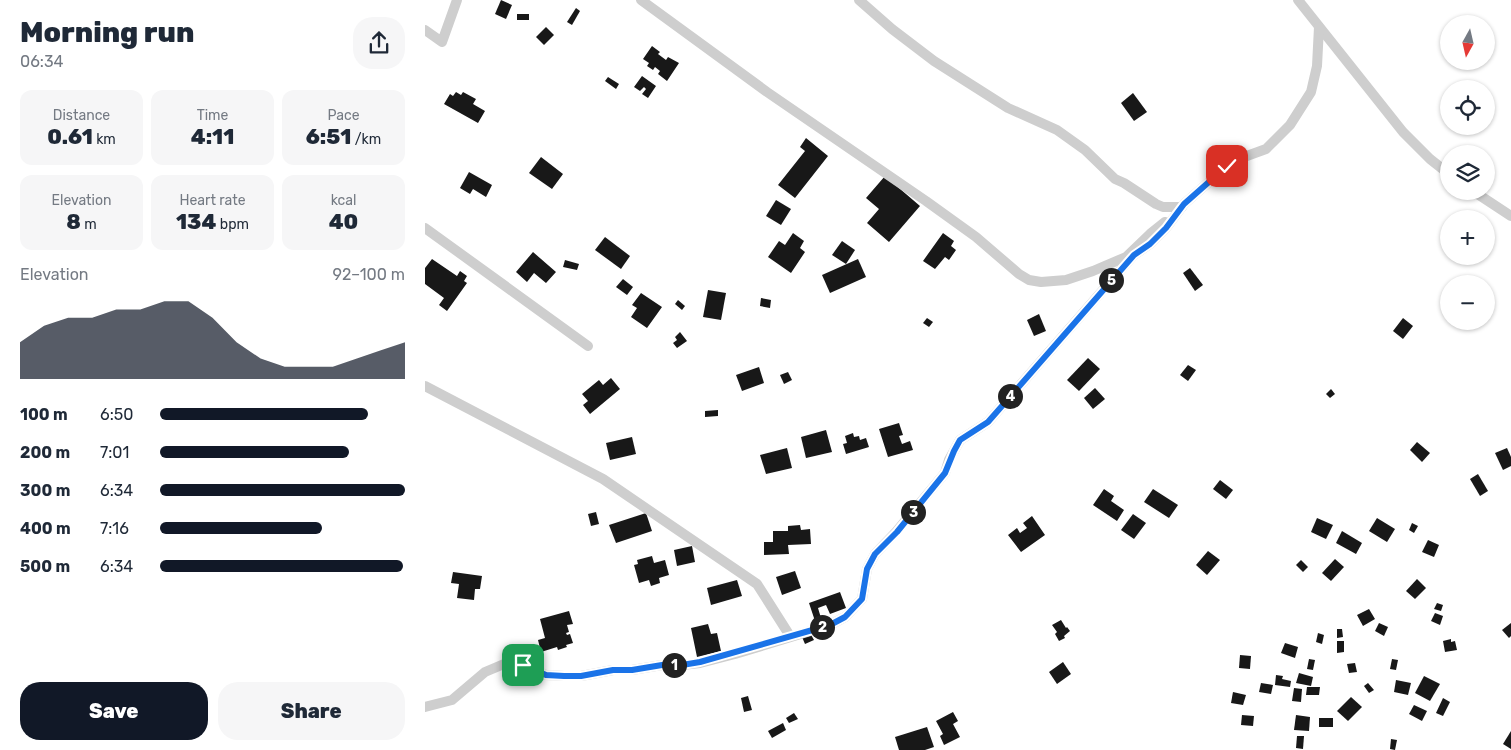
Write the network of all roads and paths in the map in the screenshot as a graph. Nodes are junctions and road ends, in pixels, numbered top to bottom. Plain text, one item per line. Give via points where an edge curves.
1 (457, 0) edge
2 (641, 0) edge
3 (859, 0) edge
4 (1298, 0) edge
5 (1319, 27) junction
6 (425, 30) edge
7 (1440, 167) edge
8 (1487, 200) edge
9 (1181, 209) junction
10 (1511, 216) edge
11 (425, 228) edge
12 (588, 346) dead end
13 (425, 386) edge
14 (790, 636) junction
15 (425, 707) edge

1 - 6 street via 442,42
2 - 9 street via 767,92 925,200 1029,280 1066,280 1126,257
3 - 9 street via 934,61 993,99 1057,130 1085,150 1115,179 1163,207
4 - 5 street
5 - 7 street via 1403,132
5 - 9 street via 1317,66 1311,92 1290,125 1266,149 1227,166
8 - 10 street
9 - 14 street via 1150,244 1134,255 988,422 960,440 945,473 875,554 867,569 862,599 845,617 830,625
11 - 12 street
13 - 14 street via 603,478 757,584
14 - 15 street via 700,662 581,676 546,675 523,665 504,664 485,672 452,700

